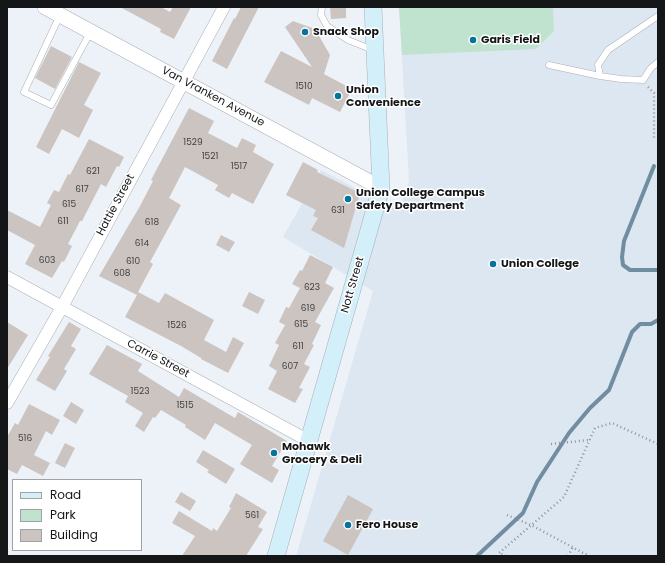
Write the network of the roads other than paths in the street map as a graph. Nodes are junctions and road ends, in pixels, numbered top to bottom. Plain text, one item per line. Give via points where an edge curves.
1 (45, 7) edge
2 (224, 7) edge
3 (322, 7) edge
4 (373, 7) edge
5 (60, 15) junction
6 (658, 16) edge
7 (91, 32) junction
8 (375, 51) junction
9 (658, 62) edge
10 (549, 65) dead end
11 (600, 76) junction
12 (184, 81) junction
13 (381, 188) junction
14 (7, 277) edge
15 (62, 306) junction
16 (7, 403) edge
17 (309, 441) junction
18 (276, 556) edge

1 - 5 street, Van Vranken Avenue
2 - 12 street, Hattie Street
3 - 8 lane via 321,15 327,26 348,40
4 - 8 main road, Nott Street
5 - 7 street, Van Vranken Avenue
5 - 7 lane via 24,92 51,105
6 - 11 lane via 608,50 598,65
7 - 12 street, Van Vranken Avenue
8 - 13 main road, Nott Street
9 - 11 lane via 643,80
10 - 11 lane
12 - 13 street, Van Vranken Avenue
12 - 15 street, Hattie Street
13 - 17 main road, Nott Street
14 - 15 street, Carrie Street
15 - 16 street, Hattie Street
15 - 17 street, Carrie Street
17 - 18 main road, Nott Street

